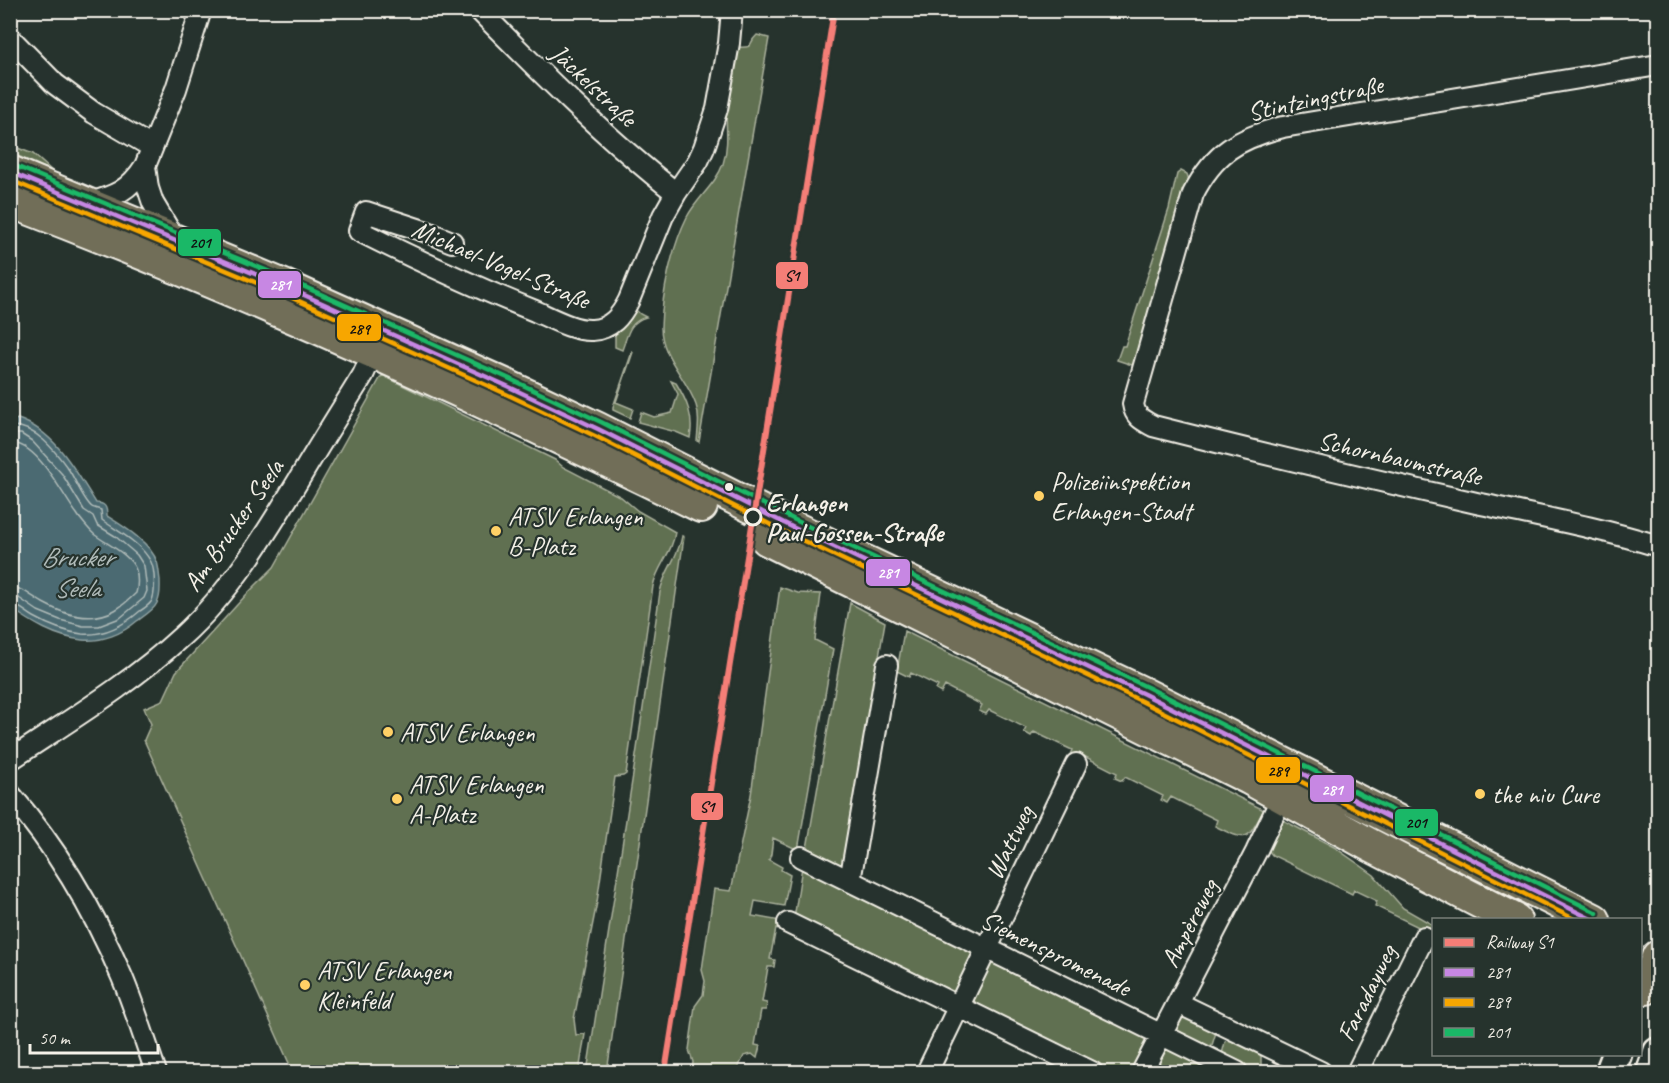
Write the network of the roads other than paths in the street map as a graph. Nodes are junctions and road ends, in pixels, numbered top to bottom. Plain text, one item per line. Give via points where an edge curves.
1 (201, 10) edge
2 (479, 10) edge
3 (732, 10) edge
4 (10, 38) edge
5 (1659, 65) edge
6 (152, 147) junction
7 (145, 166) junction
8 (10, 172) edge
9 (676, 193) junction
10 (10, 201) edge
11 (87, 204) junction
12 (175, 240) junction
13 (452, 242) dead end
14 (374, 351) junction
15 (1134, 411) joint
16 (677, 482) junction
17 (1659, 546) edge
18 (886, 665) dead end
19 (1119, 698) junction
20 (10, 760) edge
21 (1076, 764) dead end
22 (10, 794) edge
23 (1282, 797) junction
24 (801, 857) dead end
25 (850, 881) junction
26 (1511, 918) edge
27 (1590, 918) edge
28 (788, 923) dead end
29 (1424, 937) dead end
30 (1642, 945) edge
31 (988, 949) junction
32 (1659, 956) edge
33 (1646, 992) edge
34 (1178, 1003) junction
35 (960, 1008) junction
36 (1161, 1035) junction
37 (1659, 1052) edge
38 (1616, 1056) edge
39 (156, 1072) edge
40 (927, 1072) edge
41 (1092, 1072) edge
42 (1143, 1072) edge
43 (1237, 1072) edge
44 (1321, 1072) edge
45 (1357, 1072) edge
46 (1610, 1072) edge
47 (1651, 1072) edge

1 - 6 street via 176,89
2 - 9 street, Jäckelstraße via 549,81
3 - 9 street, Michael-Vogel-Straße via 717,109 705,148
4 - 6 street via 55,84
5 - 15 street, Stintzingstraße via 1283,127 1240,141 1215,160 1193,194
6 - 7 street
7 - 11 street via 123,191
7 - 12 street via 153,203
8 - 11 main road
9 - 13 street, Michael-Vogel-Straße via 622,314 599,329 578,329 359,231 366,212
10 - 14 main road
11 - 12 main road
12 - 16 main road via 598,429
14 - 16 main road
14 - 20 street, Am Brucker Seela via 279,514 211,607 135,676
15 - 17 street, Schornbaumstraße via 1153,426
16 - 19 main road
18 - 25 street
19 - 23 main road
19 - 27 main road
21 - 31 street, Wattweg
22 - 39 street via 59,857 103,934
23 - 26 main road
23 - 34 street, Ampèreweg
24 - 25 street, Siemenspromenade
25 - 31 street, Siemenspromenade
28 - 35 street
29 - 45 street, Faradayweg
30 - 32 main road
31 - 35 street, Wattweg
31 - 36 street, Siemenspromenade
32 - 33 main road
34 - 36 street, Ampèreweg
34 - 44 street
35 - 40 street, Wattweg
35 - 41 street
36 - 42 street, Ampèreweg
36 - 43 street, Siemenspromenade
37 - 47 street
38 - 46 street

